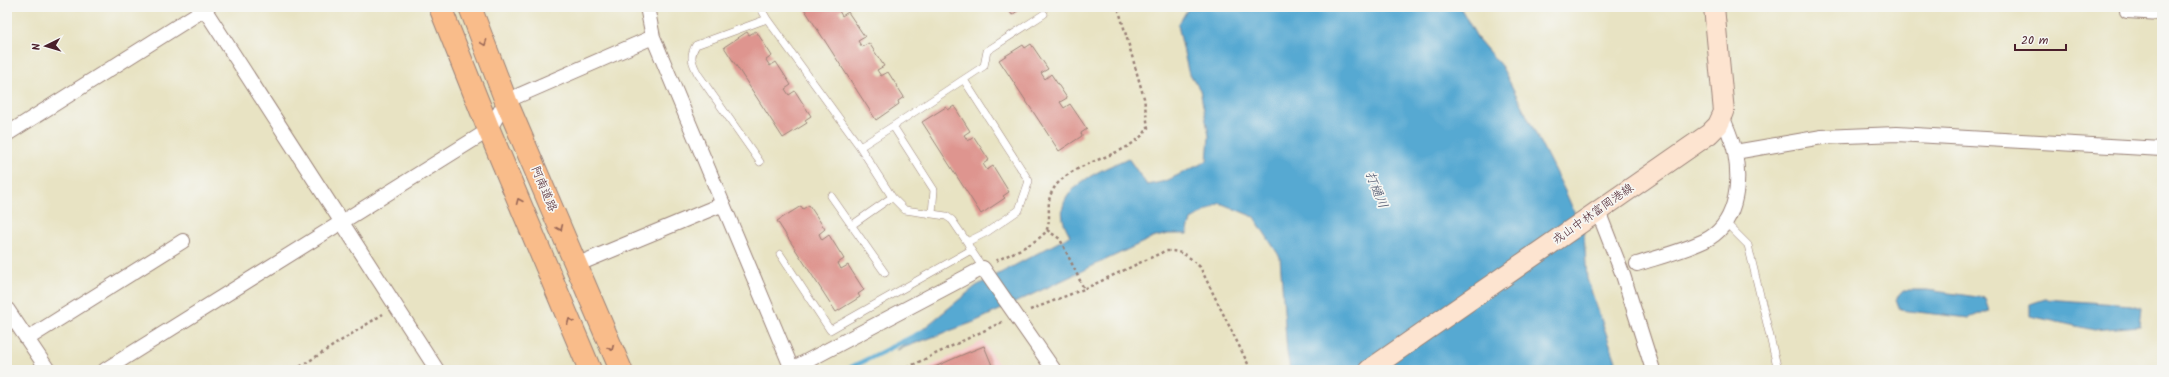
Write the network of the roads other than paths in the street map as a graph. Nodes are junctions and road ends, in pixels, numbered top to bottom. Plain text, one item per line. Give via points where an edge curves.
1 (440, 7) edge
2 (470, 7) edge
3 (647, 7) edge
4 (760, 7) edge
5 (1714, 7) edge
6 (2127, 7) edge
7 (205, 8) edge
8 (2162, 13) edge
9 (1044, 14) dead end
10 (768, 19) junction
11 (654, 37) junction
12 (964, 80) junction
13 (506, 101) junction
14 (1722, 116) junction
15 (893, 126) junction
16 (489, 130) junction
17 (7, 134) edge
18 (860, 146) junction
19 (2162, 149) edge
20 (1744, 150) junction
21 (760, 162) dead end
22 (831, 196) dead end
23 (892, 197) junction
24 (723, 204) junction
25 (932, 214) junction
26 (1592, 215) junction
27 (340, 222) junction
28 (1726, 223) junction
29 (852, 225) junction
30 (183, 241) dead end
31 (967, 242) junction
32 (971, 250) junction
33 (780, 254) dead end
34 (1637, 264) dead end
35 (576, 265) junction
36 (985, 271) junction
37 (885, 273) dead end
38 (7, 309) edge
39 (27, 339) junction
40 (48, 370) edge
41 (105, 370) edge
42 (437, 370) edge
43 (590, 370) edge
44 (621, 370) edge
45 (1054, 370) edge
46 (1369, 370) edge
47 (1653, 370) edge
48 (1778, 370) edge

1 - 16 highway
2 -> 13 highway, 阿南道路
3 - 11 street
4 - 10 lane
5 - 14 main road via 1724,112
6 - 8 street via 2127,11
7 - 17 street
7 - 27 street
9 - 12 lane via 987,52 984,66
10 - 18 lane
10 - 21 lane via 696,45 691,53 698,74
11 - 13 street
11 - 24 street
12 - 15 lane
12 - 31 lane via 1029,181 1018,210 987,232
13 - 16 street
13 -> 35 highway, 阿南道路
14 - 20 street
14 - 26 main road, 戎山中林富岡港線 via 1718,125 1709,134
15 - 18 lane
15 - 25 lane via 934,190
16 - 27 street
43 -> 16 highway
18 - 23 lane
19 - 20 street via 1896,134 1822,137
20 - 28 street via 1737,190
22 - 29 lane
23 - 25 lane via 905,210
23 - 29 lane
24 - 35 street
24 - 36 street via 792,369
25 - 31 lane via 946,216 952,220
26 - 46 main road, 戎山中林富岡港線
26 - 47 street via 1623,275
27 - 41 street
27 - 42 street
28 - 34 street via 1705,241
28 - 48 lane via 1748,246
29 - 37 lane
30 - 39 street
31 - 32 lane
32 - 33 lane via 830,330
32 - 36 lane
35 -> 44 highway, 阿南道路
36 - 45 street
38 - 39 street
39 - 40 street

